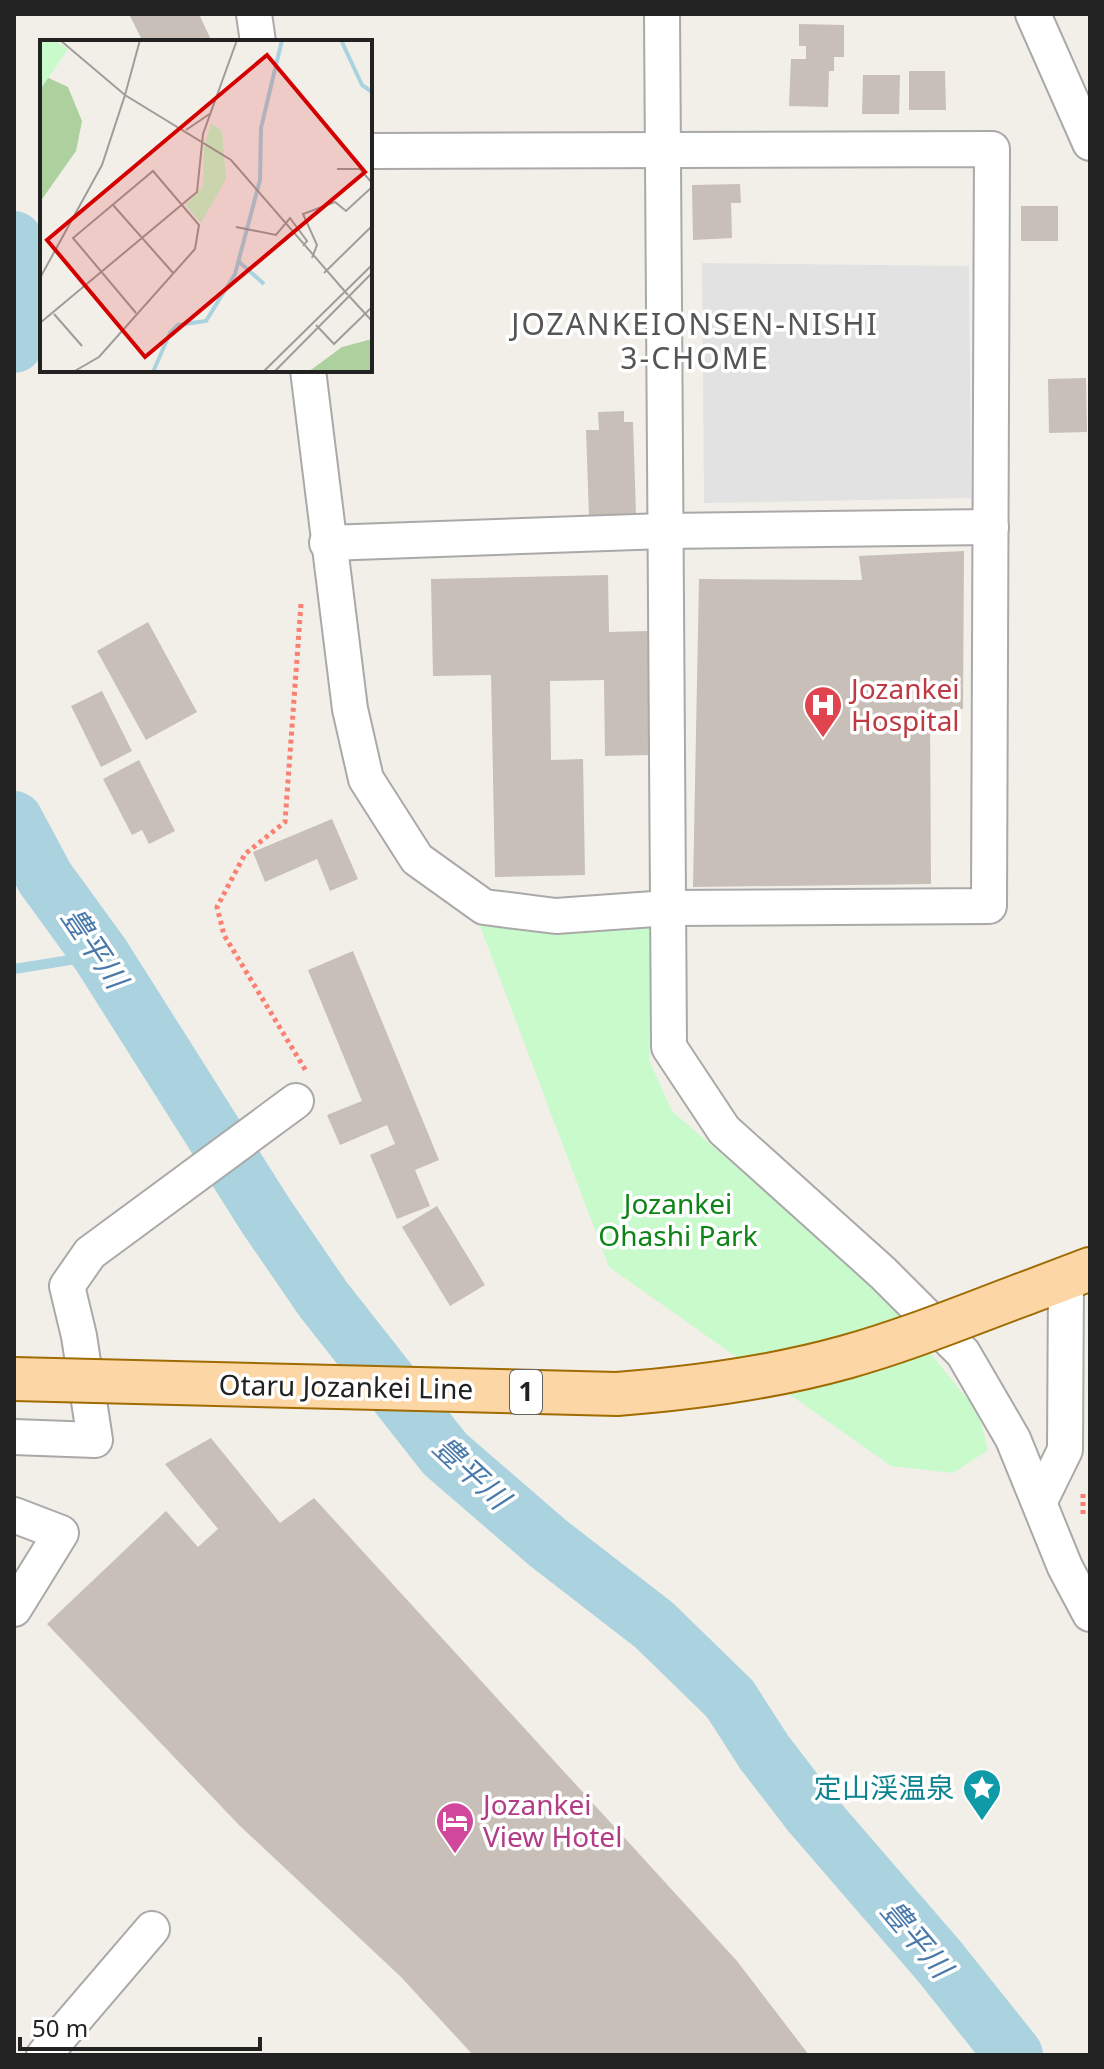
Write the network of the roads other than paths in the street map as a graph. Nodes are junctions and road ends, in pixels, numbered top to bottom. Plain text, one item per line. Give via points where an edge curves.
1 (254, 14) edge
2 (662, 14) edge
3 (1033, 14) edge
4 (258, 40) edge
5 (1090, 143) edge
6 (661, 148) junction
7 (372, 151) edge
8 (308, 372) edge
9 (991, 527) junction
10 (664, 531) junction
11 (327, 543) junction
12 (668, 908) junction
13 (296, 1101) road end
14 (1078, 1273) edge
15 (14, 1379) edge
16 (14, 1437) edge
17 (1040, 1501) junction
18 (14, 1515) edge
19 (14, 1609) edge
20 (1090, 1614) edge
21 (152, 1929) dead end
22 (44, 2055) edge

1 - 4 street
2 - 6 street
3 - 5 street
6 - 7 street
6 - 9 street via 992,149
6 - 10 street
8 - 11 street
9 - 10 street
9 - 12 street via 989,906
10 - 11 street
10 - 12 street
11 - 12 street via 350,709 366,779 417,859 484,907 556,916
12 - 17 street via 669,1047 724,1130 963,1353 1013,1439
13 - 16 street via 90,1253 67,1286 95,1440
14 - 15 main road, Otaru Jozankei Line / 1, bridge via 847,1357 689,1389 617,1394
14 - 17 street via 1065,1450
17 - 20 street
18 - 19 street via 61,1533
21 - 22 street

